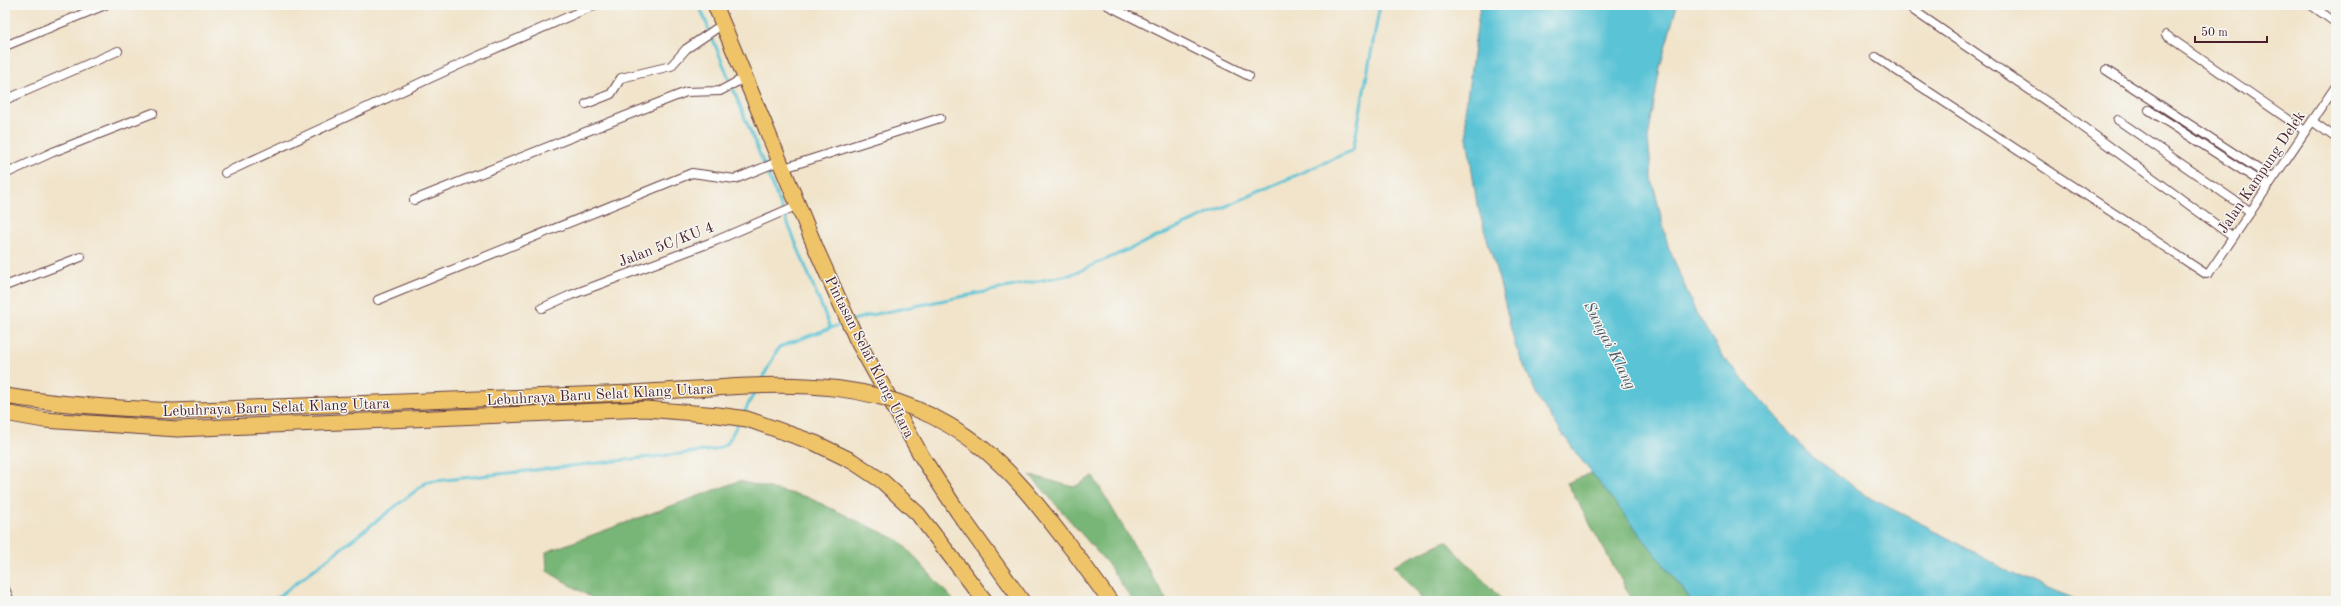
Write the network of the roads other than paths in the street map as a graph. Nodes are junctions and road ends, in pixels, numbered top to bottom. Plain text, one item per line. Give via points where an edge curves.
1 (105, 5) edge
2 (595, 5) edge
3 (715, 5) edge
4 (1107, 5) edge
5 (2311, 5) edge
6 (1913, 10) dead end
7 (2336, 23) edge
8 (718, 27) junction
9 (2166, 35) dead end
10 (5, 46) edge
11 (118, 51) dead end
12 (1876, 56) dead end
13 (2106, 70) dead end
14 (1249, 76) dead end
15 (741, 80) junction
16 (2336, 86) edge
17 (5, 100) edge
18 (586, 104) dead end
19 (2149, 110) dead end
20 (153, 113) dead end
21 (940, 118) dead end
22 (2118, 120) dead end
23 (2312, 121) junction
24 (2305, 131) junction
25 (2336, 138) edge
26 (779, 164) junction
27 (225, 173) dead end
28 (5, 174) edge
29 (2272, 178) junction
30 (2267, 186) junction
31 (414, 200) dead end
32 (798, 204) junction
33 (2251, 212) junction
34 (2233, 237) junction
35 (81, 257) dead end
36 (5, 286) edge
37 (378, 300) dead end
38 (542, 308) dead end
39 (5, 396) edge
40 (5, 413) edge
41 (5, 589) edge
42 (10, 601) edge
43 (986, 601) edge
44 (1022, 601) edge
45 (1110, 601) edge

1 - 10 street
2 - 27 street
3 - 8 highway, Pintasan Selat Klang Utara
4 - 14 street
5 - 7 street
6 - 34 street via 2068,116
8 - 15 highway, Pintasan Selat Klang Utara
8 - 18 street via 686,49 671,66 621,78 611,94
9 - 24 street
11 - 17 street
12 - 34 street, Jalan Kampung Delek via 2203,273 2209,273
13 - 29 street
15 - 26 highway, Pintasan Selat Klang Utara
15 - 31 street via 720,91 686,92
16 - 23 street, Jalan Kampung Delek
19 - 30 street
20 - 28 street via 53,152
21 - 26 street
22 - 33 street
23 - 24 street, Jalan Kampung Delek
23 - 25 street
24 - 29 street, Jalan Kampung Delek
26 - 32 highway, Pintasan Selat Klang Utara
26 - 37 street via 735,179 692,173
29 - 30 street, Jalan Kampung Delek
30 - 33 street, Jalan Kampung Delek
32 - 38 street, Jalan 5C/KU 4 via 715,241
32 - 44 highway, Pintasan Selat Klang Utara via 857,340 922,457
33 - 34 street, Jalan Kampung Delek
35 - 36 street
39 - 45 highway, Lebuhraya Baru Selat Klang Utara, bridge via 108,408 173,410 781,386 823,386 862,391 916,408 982,448 1026,491
40 - 43 highway, Lebuhraya Baru Selat Klang Utara via 44,420 176,429 646,409 747,419 815,443 852,461 882,481 918,514
41 - 42 street

